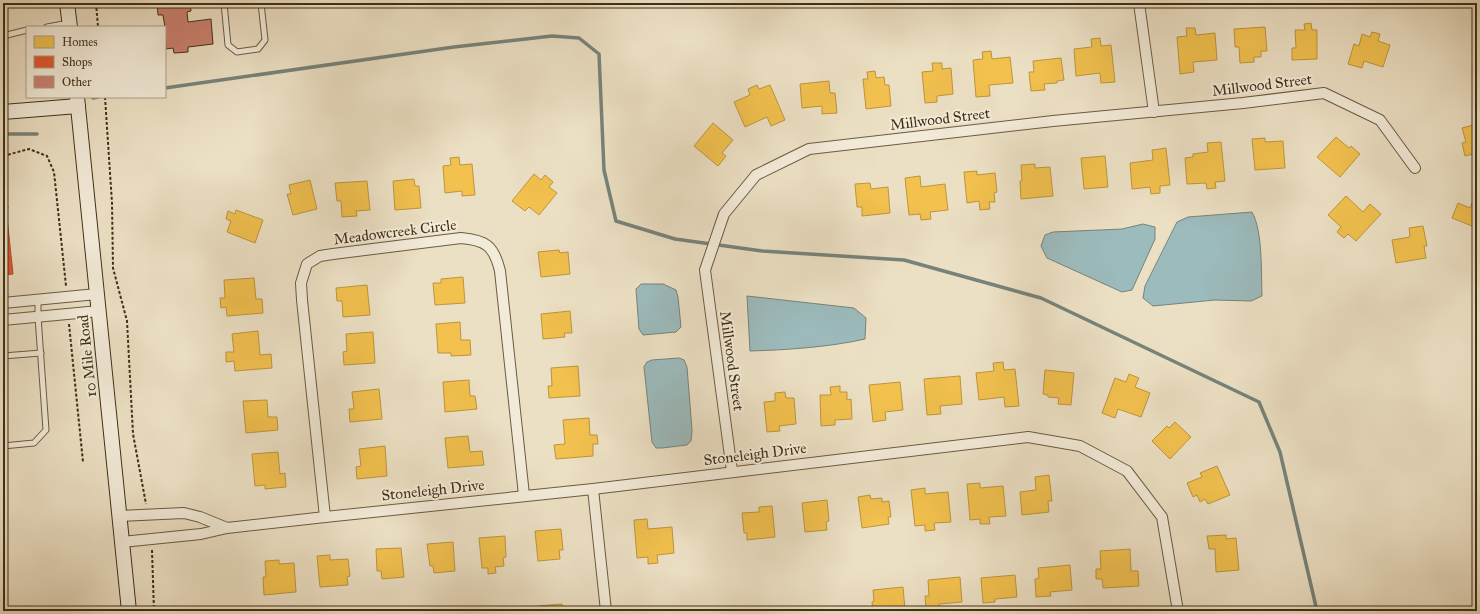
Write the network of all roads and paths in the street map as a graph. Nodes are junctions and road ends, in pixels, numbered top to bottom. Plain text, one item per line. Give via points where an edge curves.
1 (67, 3) edge
2 (96, 3) edge
3 (224, 3) edge
4 (262, 3) edge
5 (1139, 3) edge
6 (69, 25) edge
7 (58, 26) edge
8 (98, 26) edge
9 (26, 30) edge
10 (3, 36) edge
11 (105, 98) edge
12 (77, 101) edge
13 (3, 112) edge
14 (1154, 112) junction
15 (1415, 168) dead end
16 (97, 294) junction
17 (38, 300) junction
18 (3, 303) edge
19 (99, 312) junction
20 (38, 317) junction
21 (3, 320) edge
22 (41, 353) junction
23 (3, 356) edge
24 (3, 446) edge
25 (732, 471) junction
26 (593, 489) junction
27 (524, 496) junction
28 (148, 514) junction
29 (119, 516) junction
30 (324, 517) junction
31 (227, 528) junction
32 (151, 539) junction
33 (122, 542) junction
34 (129, 611) edge
35 (154, 611) edge
36 (606, 611) edge
37 (1178, 611) edge

1 - 6 main road
2 - 8 path
3 - 4 lane via 228,45 237,52 258,49 265,40
5 - 14 street
6 - 7 lane
9 - 10 lane
11 - 28 path via 112,203 113,268 127,321 133,434
12 - 13 main road
12 - 16 main road, 10 Mile Road
14 - 15 street, Millwood Street via 1324,93 1380,120
14 - 25 street, Millwood Street via 809,149 756,175 724,214 705,270
16 - 17 street
16 - 19 main road, 10 Mile Road
17 - 18 street
17 - 20 lane
19 - 20 street
19 - 29 main road, 10 Mile Road
20 - 21 street
20 - 22 lane
22 - 23 lane
22 - 24 lane via 46,430 34,443
25 - 26 street, Stoneleigh Drive
25 - 37 street, Stoneleigh Drive via 1028,437 1080,446 1127,471 1162,517
26 - 27 street, Stoneleigh Drive
26 - 36 street
27 - 30 street, Stoneleigh Drive
27 - 30 street, Meadowcreek Circle via 497,258 488,246 475,239 461,238 320,256 307,264 301,283 302,300
28 - 29 street, Stoneleigh Drive
28 - 31 street, Stoneleigh Drive via 184,513
29 - 33 main road, 10 Mile Road
30 - 31 street, Stoneleigh Drive
31 - 32 street, Stoneleigh Drive via 201,534
32 - 33 street, Stoneleigh Drive
32 - 35 path
33 - 34 main road, 10 Mile Road

